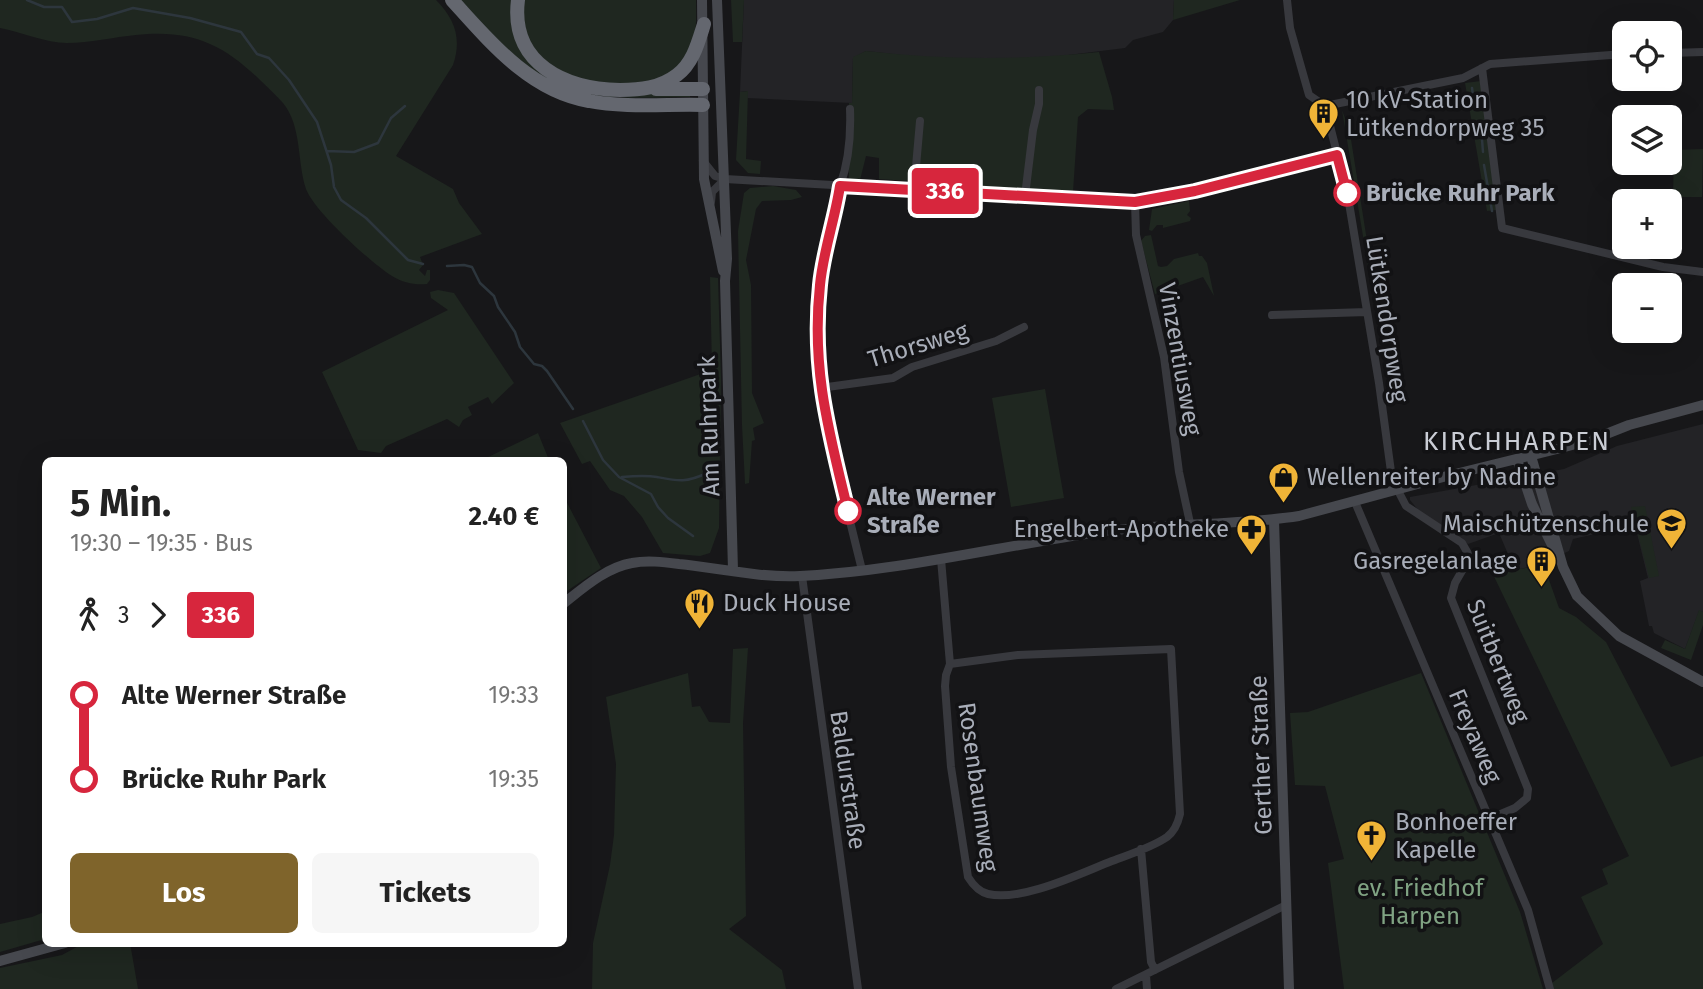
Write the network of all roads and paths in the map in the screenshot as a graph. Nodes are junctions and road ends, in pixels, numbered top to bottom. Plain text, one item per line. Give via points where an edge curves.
1 (452, 0) edge
2 (518, 0) edge
3 (702, 0) edge
4 (717, 0) edge
5 (1287, 0) edge
6 (704, 24) junction
7 (1703, 52) edge
8 (1682, 53) edge
9 (1612, 55) edge
10 (1482, 68) junction
11 (721, 85) junction
12 (703, 89) junction
13 (639, 90) junction
14 (1039, 90) dead end
15 (703, 105) junction
16 (1325, 106) junction
17 (850, 109) dead end
18 (920, 121) dead end
19 (1337, 155) junction
20 (703, 161) junction
21 (725, 179) junction
22 (840, 186) junction
23 (914, 189) junction
24 (1025, 196) junction
25 (1135, 202) junction
26 (710, 215) junction
27 (1703, 272) edge
28 (725, 281) junction
29 (1367, 312) junction
30 (1272, 315) dead end
31 (1024, 327) dead end
32 (820, 388) junction
33 (1703, 405) edge
34 (1531, 456) junction
35 (1517, 459) junction
36 (1396, 489) junction
37 (1355, 502) junction
38 (1274, 520) junction
39 (1190, 523) junction
40 (941, 559) junction
41 (1563, 567) junction
42 (733, 570) junction
43 (862, 570) junction
44 (802, 576) junction
45 (567, 601) edge
46 (950, 664) junction
47 (1703, 682) edge
48 (1489, 819) junction
49 (1141, 849) junction
50 (1286, 905) junction
51 (51, 947) edge
52 (0, 961) edge
53 (1154, 970) junction
54 (1146, 975) junction
55 (858, 989) edge
56 (1116, 989) edge
57 (1147, 989) edge
58 (1289, 989) edge
59 (1550, 989) edge

1 - 15 highway via 520,69 552,89 591,102
2 - 13 highway via 522,38 537,63 580,85
3 - 6 main road, Am Ruhrpark
4 - 11 main road, Am Ruhrpark
5 - 16 street, Lütkendorpweg via 1309,95
6 - 12 main road, Am Ruhrpark
6 - 13 highway via 694,53 678,75
7 - 8 street
9 - 10 street
10 - 16 street via 1463,78
10 - 27 street via 1502,228
11 - 12 main road
11 - 15 main road
11 - 21 main road, Am Ruhrpark
12 - 13 highway
12 - 15 main road, Am Ruhrpark
14 - 24 street
15 - 20 main road, Am Ruhrpark
16 - 19 street, Lütkendorpweg
17 - 22 street via 846,171
18 - 23 street
19 - 25 street
19 - 29 street, Lütkendorpweg
20 - 21 street via 715,176
20 - 26 main road, Am Ruhrpark
21 - 22 street
21 - 26 street via 712,192
21 - 28 main road, Am Ruhrpark
22 - 23 street
22 - 32 street via 820,283
23 - 24 street
24 - 25 street
25 - 39 street, Vinzentiusweg via 1136,235 1164,357
26 - 28 main road, Am Ruhrpark
28 - 42 main road, Am Ruhrpark
29 - 30 street
29 - 36 street, Lütkendorpweg
31 - 32 street, Thorsweg via 893,378
32 - 43 street
33 - 34 main road
34 - 35 main road
34 - 41 main road
35 - 36 main road
35 - 41 main road via 1532,504
36 - 37 main road
36 - 48 street, Suitbertweg via 1406,506 1462,543 1471,557 1451,598 1528,789 1527,798 1515,808
37 - 38 main road
37 - 48 street, Freyaweg
38 - 39 main road
38 - 50 main road, Gerther Straße
39 - 40 main road via 1100,532
40 - 43 main road
40 - 46 street, Rosenbaumweg
41 - 47 main road via 1577,596 1619,636
42 - 44 main road
42 - 45 main road via 634,562 608,572
43 - 44 main road
44 - 55 street, Baldurstraße
46 - 49 street, Rosenbaumweg via 944,686 950,755 968,877 974,886 989,894 1045,887
46 - 49 street, Rosenbaumweg via 1018,655 1171,649 1180,814 1174,831
48 - 59 street, Freyaweg via 1528,909
49 - 53 street
50 - 53 street
50 - 58 main road, Gerther Straße
51 - 52 main road
53 - 54 street
54 - 56 street
54 - 57 street

